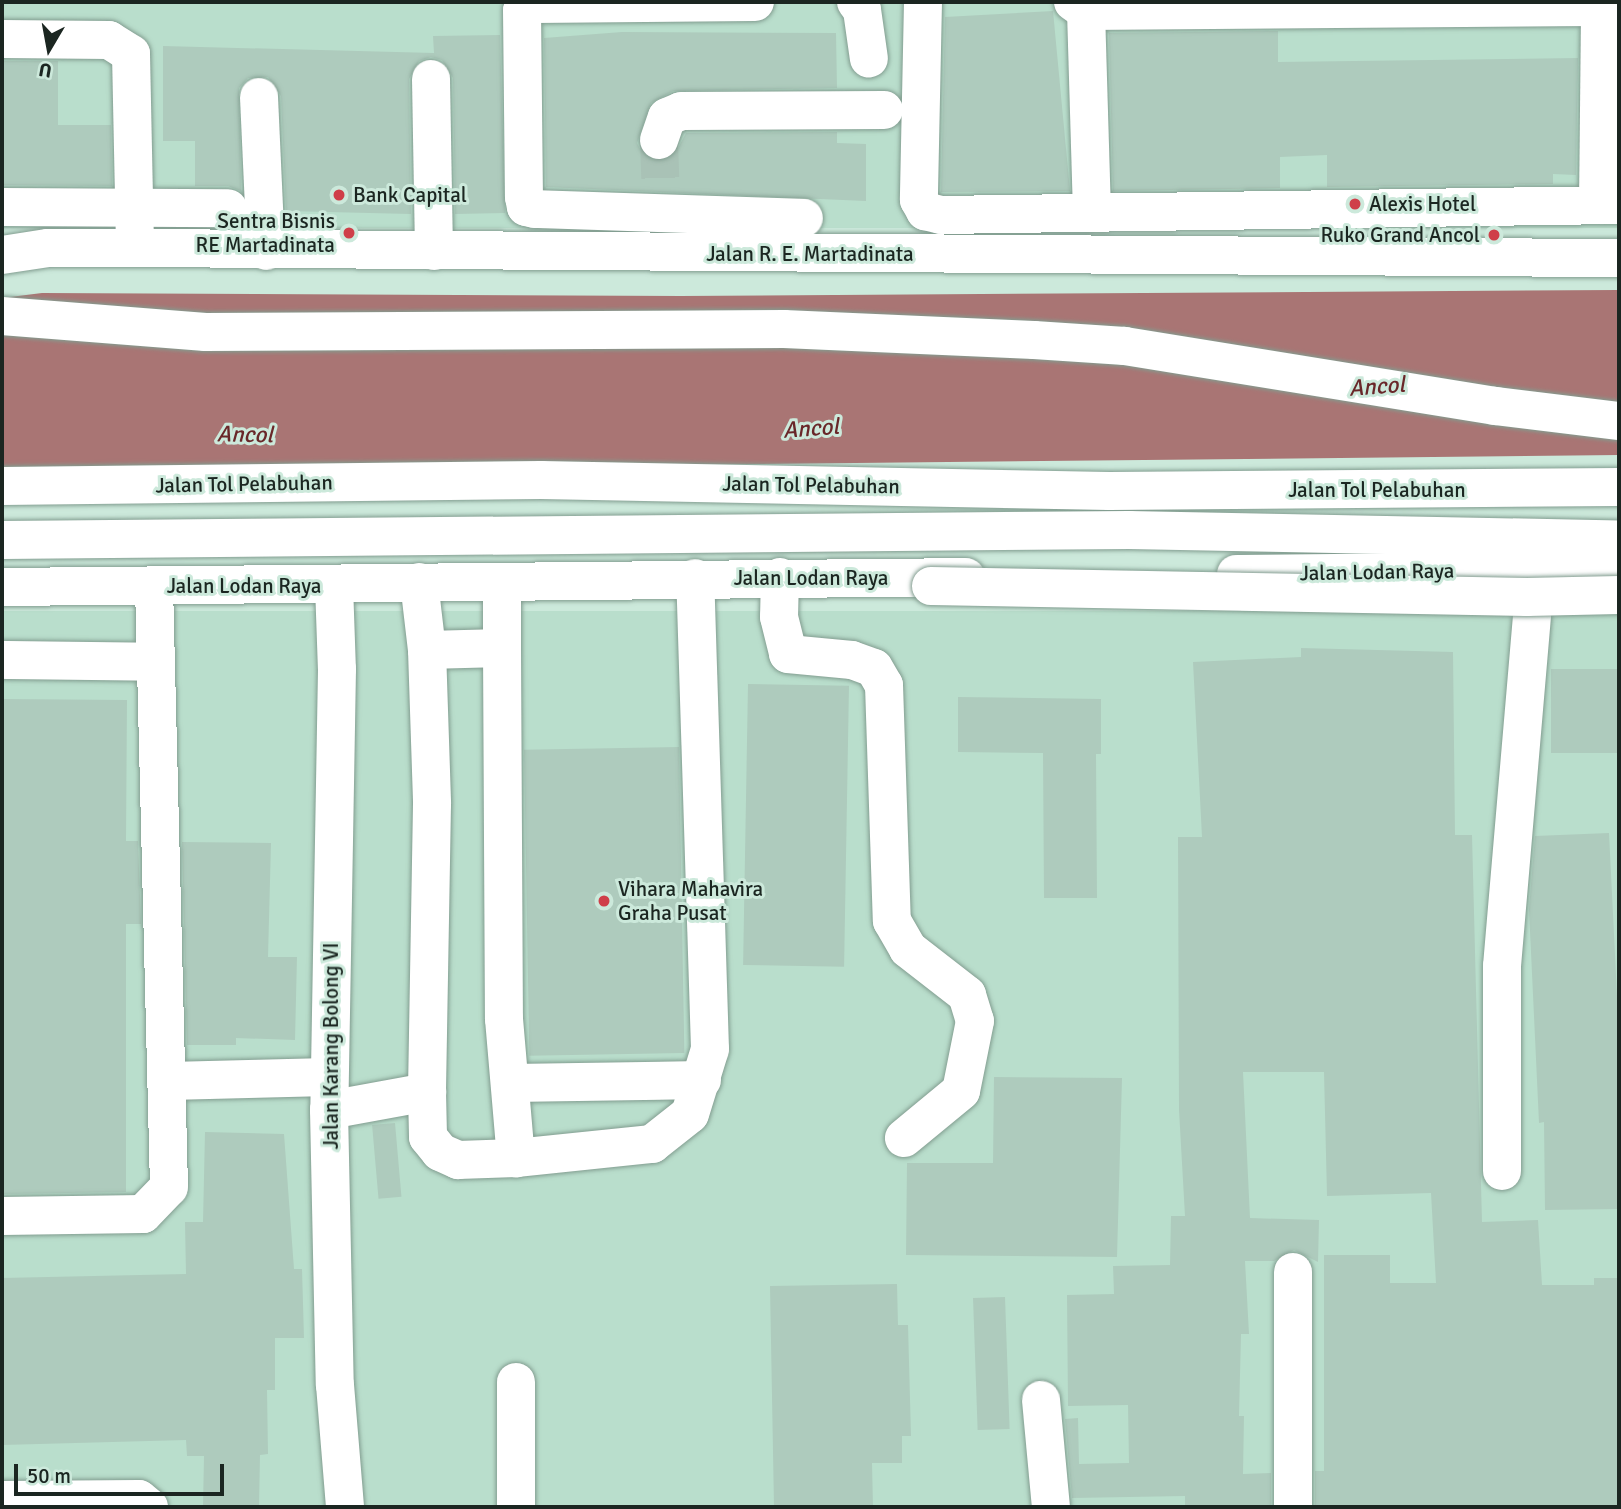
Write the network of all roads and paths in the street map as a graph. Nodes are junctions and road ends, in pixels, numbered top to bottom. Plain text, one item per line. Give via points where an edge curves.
1 (755, 2) edge
2 (856, 2) edge
3 (923, 2) edge
4 (1603, 4) edge
5 (1080, 6) edge
6 (2, 39) edge
7 (869, 59) dead end
8 (431, 79) dead end
9 (259, 97) dead end
10 (884, 110) dead end
11 (659, 140) tunnel mouth
12 (1608, 205) edge
13 (2, 207) edge
14 (136, 208) junction
15 (228, 208) dead end
16 (1091, 210) junction
17 (1296, 210) junction
18 (725, 214) junction
19 (804, 218) dead end
20 (2, 248) edge
21 (48, 248) junction
22 (135, 248) junction
23 (266, 251) junction
24 (435, 251) junction
25 (726, 254) junction
26 (2, 255) edge
27 (1301, 255) junction
28 (1619, 258) edge
29 (2, 316) edge
30 (1619, 421) edge
31 (2, 486) edge
32 (1619, 487) edge
33 (1619, 539) edge
34 (2, 540) edge
35 (1536, 570) junction
36 (1619, 570) edge
37 (780, 577) junction
38 (695, 578) junction
39 (832, 579) junction
40 (419, 582) junction
41 (502, 582) junction
42 (334, 585) junction
43 (154, 586) junction
44 (2, 587) edge
45 (1619, 595) edge
46 (502, 648) junction
47 (427, 650) junction
48 (2, 660) edge
49 (155, 662) junction
50 (702, 1080) junction
51 (169, 1081) junction
52 (512, 1083) junction
53 (427, 1093) junction
54 (329, 1094) junction
55 (904, 1138) dead end
56 (516, 1158) junction
57 (1502, 1171) dead end
58 (2, 1216) edge
59 (1293, 1272) dead end
60 (516, 1382) dead end
61 (1041, 1400) dead end
62 (2, 1500) edge
63 (149, 1507) edge
64 (345, 1507) edge
65 (516, 1507) edge
66 (1051, 1507) edge
67 (1293, 1507) edge

1 - 18 main road via 534,4 522,10 526,207 662,207
2 - 7 main road via 862,10
3 - 16 main road via 919,200 925,211 941,215
4 - 5 main road
4 - 12 main road
5 - 16 main road
6 - 14 main road via 109,40 131,54
8 - 24 main road
9 - 23 main road
10 - 11 main road via 681,111 667,117
12 - 17 main road
13 - 14 main road
14 - 15 main road
14 - 22 main road
16 - 17 main road
17 - 27 main road
18 - 19 main road
18 - 25 main road
20 - 21 main road
21 - 22 main road, Jalan R. E. Martadinata
21 - 26 main road, Jalan R. E. Martadinata
22 - 23 main road, Jalan R. E. Martadinata
23 - 24 main road, Jalan R. E. Martadinata
24 - 25 main road, Jalan R. E. Martadinata
25 - 27 main road, Jalan R. E. Martadinata
27 - 28 main road, Jalan R. E. Martadinata
29 - 30 main road via 205,332 784,329 1034,340 1125,346 1495,406
31 - 32 main road, Jalan Tol Pelabuhan via 541,480 1108,491
33 - 34 main road, Jalan Tol Pelabuhan via 1129,530
35 - 36 main road, Jalan Lodan Raya
35 - 39 main road, Jalan Lodan Raya
35 - 57 main road via 1503,966
37 - 38 main road, Jalan Lodan Raya
37 - 39 main road, Jalan Lodan Raya
37 - 55 main road via 779,617 788,654 852,660 874,668 884,685 892,921 908,949 967,995 975,1021 961,1091
38 - 41 main road, Jalan Lodan Raya
38 - 50 main road via 710,1049
39 - 45 main road, bridge via 931,586
40 - 41 main road, Jalan Lodan Raya
40 - 42 main road, Jalan Lodan Raya
40 - 47 main road
41 - 46 main road
42 - 43 main road, Jalan Lodan Raya
42 - 54 main road, Jalan Karang Bolong VI via 337,669
43 - 44 main road, Jalan Lodan Raya
43 - 49 main road
46 - 47 main road
46 - 52 main road via 504,1006
47 - 53 main road via 432,803
48 - 49 main road
49 - 51 main road
50 - 52 main road
50 - 56 main road via 690,1114 652,1144
51 - 54 main road
51 - 58 main road via 169,1187 151,1208 143,1214
52 - 56 main road
53 - 54 main road
53 - 56 main road via 428,1136 440,1152 458,1160
54 - 64 main road, Jalan Karang Bolong VI via 335,1385
59 - 67 main road
60 - 65 main road
61 - 66 main road
62 - 63 main road via 139,1499

